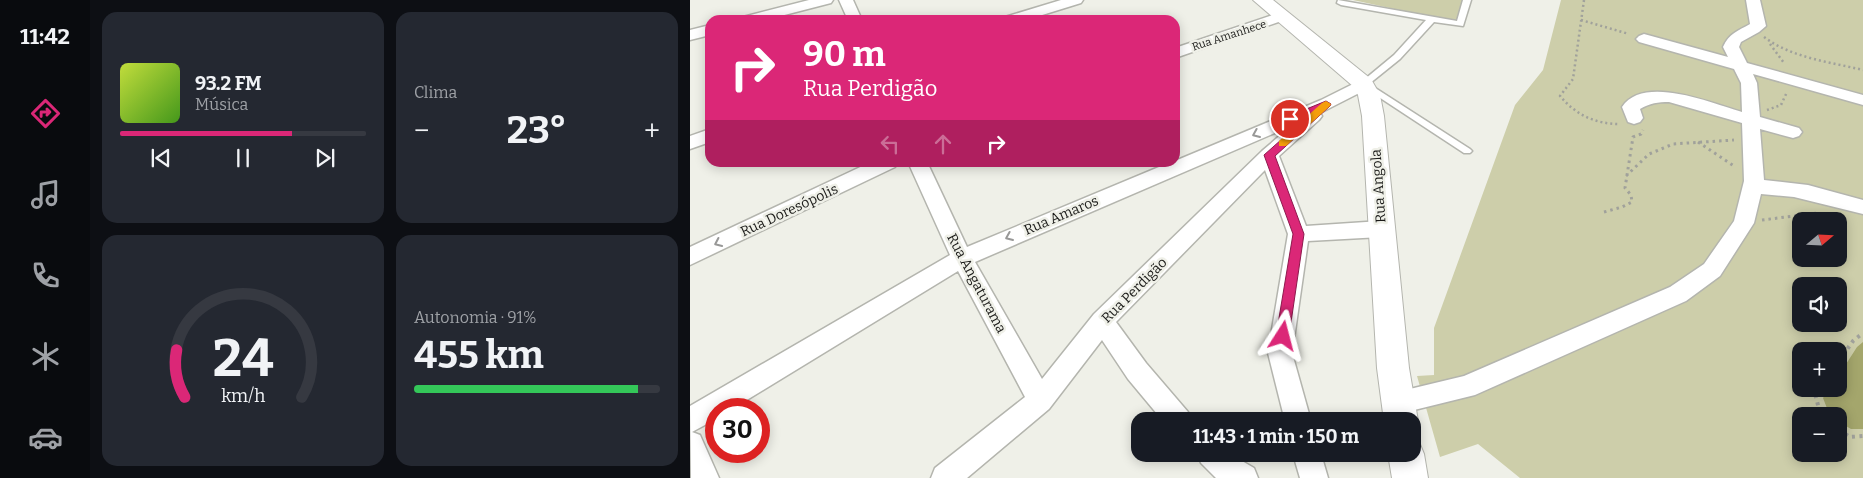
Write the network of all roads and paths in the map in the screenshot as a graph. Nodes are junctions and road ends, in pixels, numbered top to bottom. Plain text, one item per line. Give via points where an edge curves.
1 (826, 0) edge
2 (846, 0) edge
3 (1076, 0) edge
4 (1262, 0) edge
5 (1342, 0) edge
6 (1467, 0) edge
7 (1584, 0) edge
8 (1753, 0) edge
9 (768, 15) edge
10 (853, 15) edge
11 (1026, 15) edge
12 (1282, 16) junction
13 (1432, 19) junction
14 (1581, 20) junction
15 (1758, 26) junction
16 (705, 31) edge
17 (690, 35) edge
18 (1644, 39) joint
19 (1180, 51) edge
20 (1742, 66) junction
21 (1863, 70) edge
22 (1363, 84) junction
23 (1863, 100) edge
24 (1326, 104) junction
25 (1634, 118) junction
26 (1751, 130) junction
27 (1793, 132) dead end
28 (705, 137) edge
29 (1697, 142) junction
30 (690, 143) edge
31 (1467, 151) dead end
32 (1269, 155) junction
33 (1180, 166) edge
34 (878, 167) edge
35 (920, 167) edge
36 (1177, 167) edge
37 (1626, 176) junction
38 (1753, 183) junction
39 (1863, 207) edge
40 (1604, 212) dead end
41 (1792, 217) edge
42 (1744, 223) junction
43 (1381, 229) junction
44 (1299, 234) junction
45 (690, 257) edge
46 (962, 258) junction
47 (1102, 321) junction
48 (1863, 333) edge
49 (1847, 350) edge
50 (1040, 401) junction
51 (1170, 412) edge
52 (1296, 412) edge
53 (1400, 412) edge
54 (690, 420) edge
55 (1847, 435) edge
56 (1863, 436) edge
57 (690, 444) edge
58 (1219, 462) edge
59 (1309, 462) edge
60 (1407, 462) edge
61 (704, 478) edge
62 (945, 478) edge
63 (1244, 478) edge
64 (1314, 478) edge
65 (1410, 478) edge

1 - 9 street
2 - 10 street
3 - 11 street
4 - 12 street
5 - 13 lane via 1341,3
6 - 13 lane via 1460,24
7 - 14 path
8 - 15 street
12 - 19 street, Rua Amanhece
12 - 22 street
13 - 22 lane, Rua Amaros via 1397,58
14 - 18 path
14 - 25 path via 1573,79 1560,96 1575,112 1593,120 1613,125 1624,124
15 - 20 street via 1734,39 1731,47
15 - 21 path via 1762,35 1776,46
16 - 17 street
18 - 20 street
20 - 23 street
20 - 26 street via 1749,83
22 - 24 street, Rua Amaros
22 - 31 lane
22 - 43 street, Rua Angola via 1373,116
24 - 32 street, Rua Perdigão
24 -> 33 street, Rua Amaros
25 - 26 street via 1631,107 1641,99 1670,97
25 - 37 path via 1644,128 1633,138
26 - 27 street
26 - 29 path
26 - 38 street
28 - 30 street
29 - 37 path via 1673,144 1649,154
29 - 38 path
32 - 44 street
32 - 47 street, Rua Perdigão
34 -> 45 street, Rua Doresópolis
35 - 46 street, Rua Angaturama
36 -> 46 street, Rua Amaros
37 - 40 path via 1625,188 1632,195 1632,202 1626,207
38 - 39 street
38 - 42 street
41 - 42 path
42 - 53 street via 1712,270 1678,294 1466,387
43 - 44 street
43 - 53 street, Rua Angola
44 - 52 street via 1280,353
46 - 50 street, Rua Angaturama
46 - 54 street, Rua Amaros
47 - 50 street, Rua Perdigão
47 - 51 street via 1136,371
48 - 49 path
50 - 62 street, Rua Perdigão
55 - 56 path
57 - 61 street
58 - 63 street
59 - 64 street
60 - 65 street

